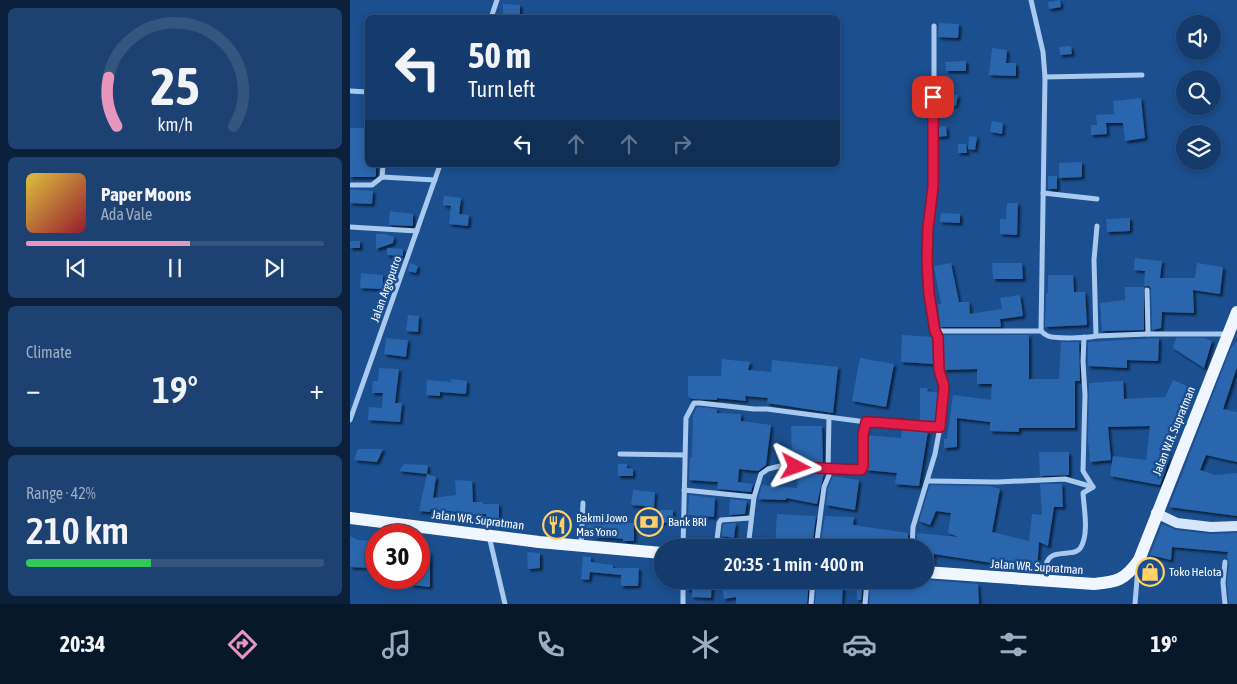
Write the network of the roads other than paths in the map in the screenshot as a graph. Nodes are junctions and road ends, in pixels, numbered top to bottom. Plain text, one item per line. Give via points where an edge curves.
1 (497, 0) edge
2 (1031, 0) edge
3 (492, 15) edge
4 (934, 26) dead end
5 (1142, 76) dead end
6 (1045, 77) junction
7 (350, 92) edge
8 (365, 92) edge
9 (383, 167) edge
10 (439, 167) edge
11 (382, 178) junction
12 (435, 180) junction
13 (350, 185) edge
14 (1043, 193) junction
15 (1097, 199) dead end
16 (1097, 226) dead end
17 (350, 227) edge
18 (418, 231) junction
19 (1147, 290) dead end
20 (1237, 312) edge
21 (935, 331) junction
22 (1041, 331) junction
23 (1148, 334) junction
24 (1228, 334) junction
25 (1096, 336) junction
26 (1084, 337) junction
27 (829, 417) junction
28 (350, 420) edge
29 (866, 422) junction
30 (940, 427) junction
31 (620, 454) dead end
32 (684, 456) junction
33 (828, 469) junction
34 (928, 481) junction
35 (1093, 487) junction
36 (684, 490) junction
37 (754, 497) junction
38 (583, 504) dead end
39 (1156, 514) junction
40 (350, 518) edge
41 (750, 518) junction
42 (1237, 526) edge
43 (488, 535) junction
44 (683, 539) edge
45 (717, 539) edge
46 (749, 539) edge
47 (817, 539) edge
48 (912, 539) edge
49 (581, 545) junction
50 (654, 552) edge
51 (1139, 560) junction
52 (1225, 562) dead end
53 (934, 573) edge
54 (1046, 581) junction
55 (683, 589) edge
56 (812, 589) edge
57 (866, 589) edge
58 (505, 604) edge
59 (683, 604) edge
60 (811, 604) edge
61 (865, 604) edge
62 (1135, 604) edge
63 (1225, 604) edge

1 - 3 street
2 - 6 street via 1043,52
4 - 21 street via 933,187 927,260
5 - 6 street
6 - 14 street
7 - 8 street
9 - 11 street
10 - 12 street, Jalan Argoputro
11 - 12 street
11 - 13 street via 372,185
12 - 18 street, Jalan Argoputro
14 - 15 street
14 - 22 street
16 - 25 street via 1094,260
17 - 18 street
18 - 28 street, Jalan Argoputro
19 - 23 street
20 - 24 main road, Jalan W.R. Supratman
21 - 22 street
21 - 30 street via 944,386
22 - 26 street via 1046,336 1057,338
23 - 24 street
23 - 25 street
24 - 39 main road, Jalan W.R. Supratman
25 - 26 street
26 - 35 street via 1083,471
27 - 29 street
27 - 32 street via 694,403 686,418
27 - 33 street
29 - 30 street
29 - 33 street via 861,470
30 - 34 street
31 - 32 street
32 - 36 street
33 - 37 street via 773,467 760,474
33 - 47 street
34 - 35 street via 1065,479
34 - 48 street via 913,527
35 - 54 street via 1083,493 1085,534 1082,546 1078,551 1051,557 1046,564
36 - 37 street
36 - 44 street
37 - 41 street
38 - 49 street
39 - 42 street via 1177,523
39 - 51 main road, Jalan W.R. Supratman
40 - 43 main road, Jalan WR. Supratman
41 - 45 street via 721,520
41 - 46 street
43 - 49 main road, Jalan WR. Supratman
43 - 58 street
49 - 50 main road, Jalan WR. Supratman
51 - 54 main road, Jalan WR. Supratman via 1120,580 1094,584
51 - 62 street
52 - 63 street
53 - 54 main road, Jalan WR. Supratman
55 - 59 street
56 - 60 street
57 - 61 street

